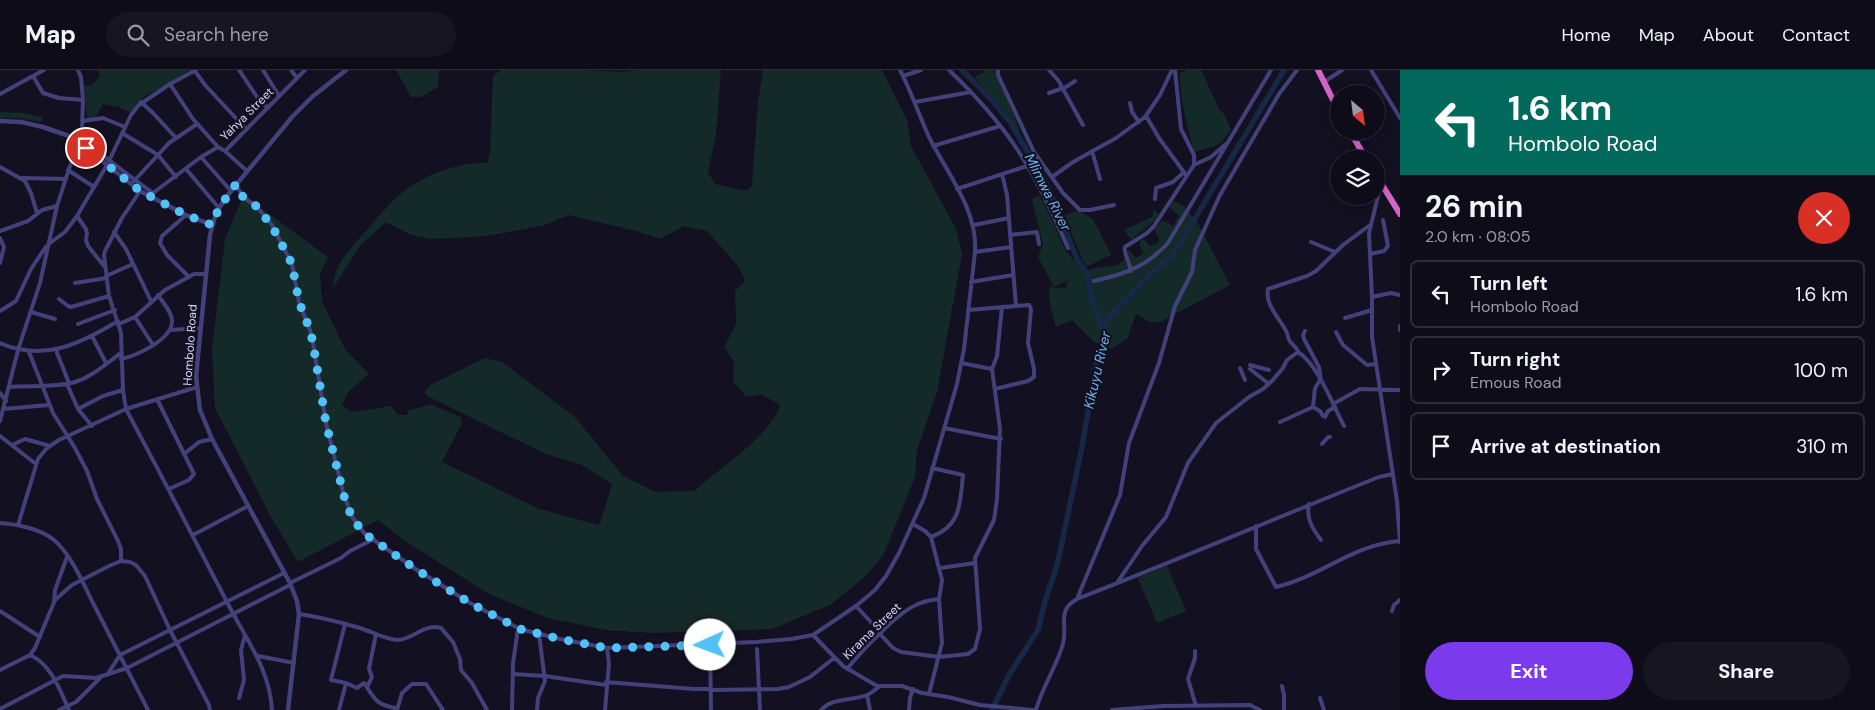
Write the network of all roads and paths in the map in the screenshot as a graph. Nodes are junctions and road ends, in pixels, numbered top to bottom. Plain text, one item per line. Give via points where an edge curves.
1 (44, 70) edge
2 (78, 70) edge
3 (195, 70) edge
4 (239, 70) edge
5 (263, 70) edge
6 (291, 70) edge
7 (305, 70) edge
8 (346, 70) edge
9 (900, 70) edge
10 (921, 70) edge
11 (949, 70) edge
12 (998, 70) edge
13 (1049, 70) edge
14 (1173, 70) edge
15 (1271, 70) edge
16 (1297, 70) edge
17 (1318, 70) edge
18 (1342, 70) edge
19 (1371, 70) edge
20 (33, 76) junction
21 (903, 76) junction
22 (296, 78) junction
23 (1075, 81) dead end
24 (1324, 82) junction
25 (170, 84) junction
26 (1063, 89) junction
27 (971, 92) junction
28 (1050, 93) dead end
29 (0, 94) edge
30 (1330, 94) edge
31 (279, 96) junction
32 (83, 100) junction
33 (141, 102) junction
34 (915, 102) junction
35 (1130, 103) dead end
36 (268, 108) junction
37 (1146, 116) junction
38 (1400, 118) edge
39 (0, 121) edge
40 (84, 121) junction
41 (1139, 122) junction
42 (197, 124) junction
43 (1082, 124) dead end
44 (1000, 126) junction
45 (125, 127) junction
46 (246, 129) junction
47 (122, 133) junction
48 (176, 138) junction
49 (79, 140) junction
50 (1228, 141) junction
51 (934, 146) junction
52 (218, 147) junction
53 (225, 151) junction
54 (1092, 152) junction
55 (158, 155) junction
56 (201, 157) junction
57 (109, 162) junction
58 (1194, 165) junction
59 (1026, 166) junction
60 (0, 167) edge
61 (186, 169) junction
62 (68, 170) junction
63 (247, 171) junction
64 (1002, 174) junction
65 (1185, 174) junction
66 (176, 177) junction
67 (1052, 177) junction
68 (22, 178) junction
69 (66, 179) junction
70 (1100, 179) dead end
71 (133, 182) junction
72 (236, 184) junction
73 (94, 187) junction
74 (957, 188) junction
75 (1385, 189) edge
76 (140, 191) junction
77 (231, 191) junction
78 (151, 195) junction
79 (1155, 199) dead end
80 (1114, 205) dead end
81 (1376, 205) edge
82 (57, 206) junction
83 (219, 208) junction
84 (37, 213) junction
85 (1400, 214) edge
86 (186, 215) junction
87 (77, 216) junction
88 (1009, 218) junction
89 (1383, 220) dead end
90 (212, 225) junction
91 (974, 225) junction
92 (1370, 225) junction
93 (0, 231) edge
94 (114, 232) junction
95 (1010, 235) junction
96 (0, 238) edge
97 (1311, 242) dead end
98 (50, 243) junction
99 (1039, 244) dead end
100 (1011, 247) junction
101 (1068, 248) dead end
102 (975, 252) junction
103 (1335, 252) junction
104 (1370, 254) junction
105 (0, 264) edge
106 (133, 264) junction
107 (104, 266) junction
108 (1130, 271) junction
109 (206, 274) junction
110 (1013, 275) junction
111 (106, 277) junction
112 (189, 277) junction
113 (1094, 281) dead end
114 (971, 282) junction
115 (75, 283) dead end
116 (158, 295) junction
117 (1400, 295) edge
118 (109, 296) junction
119 (1372, 298) junction
120 (59, 299) dead end
121 (151, 302) junction
122 (1016, 306) junction
123 (1002, 307) junction
124 (115, 310) junction
125 (968, 310) junction
126 (1372, 310) junction
127 (0, 311) edge
128 (31, 312) junction
129 (135, 316) junction
130 (1345, 318) dead end
131 (55, 319) dead end
132 (119, 322) junction
133 (78, 324) dead end
134 (200, 328) junction
135 (170, 330) junction
136 (1303, 332) dead end
137 (1336, 332) dead end
138 (92, 336) junction
139 (0, 343) edge
140 (1292, 344) junction
141 (153, 345) junction
142 (57, 349) junction
143 (18, 350) junction
144 (30, 352) junction
145 (1298, 352) junction
146 (121, 353) junction
147 (1291, 357) junction
148 (121, 359) junction
149 (106, 363) junction
150 (961, 363) junction
151 (1376, 364) junction
152 (1240, 368) dead end
153 (992, 369) junction
154 (1269, 370) dead end
155 (1245, 380) dead end
156 (1321, 382) junction
157 (68, 384) junction
158 (1269, 384) junction
159 (43, 386) junction
160 (9, 387) junction
161 (197, 387) junction
162 (995, 388) junction
163 (122, 390) junction
164 (1380, 390) junction
165 (1400, 390) edge
166 (0, 393) edge
167 (158, 398) junction
168 (6, 401) junction
169 (49, 405) junction
170 (1334, 406) junction
171 (1313, 407) junction
172 (78, 408) junction
173 (3, 409) junction
174 (126, 409) junction
175 (0, 422) edge
176 (1280, 422) dead end
177 (92, 426) junction
178 (1344, 426) dead end
179 (944, 428) junction
180 (0, 436) edge
181 (67, 436) junction
182 (212, 439) junction
183 (1001, 439) junction
184 (12, 445) junction
185 (50, 446) junction
186 (184, 454) junction
187 (36, 464) junction
188 (932, 468) junction
189 (1400, 474) edge
190 (1393, 475) junction
191 (169, 489) junction
192 (1398, 501) edge
193 (1309, 504) junction
194 (248, 506) junction
195 (2, 523) edge
196 (913, 524) junction
197 (18, 525) junction
198 (1256, 526) junction
199 (0, 530) edge
200 (193, 535) junction
201 (931, 538) junction
202 (374, 539) junction
203 (1321, 540) dead end
204 (1400, 541) edge
205 (68, 557) junction
206 (120, 561) junction
207 (975, 562) junction
208 (940, 568) junction
209 (284, 574) junction
210 (81, 580) junction
211 (1117, 583) junction
212 (290, 584) junction
213 (939, 599) junction
214 (1077, 599) junction
215 (1400, 600) edge
216 (226, 601) junction
217 (54, 602) junction
218 (856, 606) junction
219 (0, 611) edge
220 (1392, 611) dead end
221 (233, 614) junction
222 (299, 614) junction
223 (345, 624) junction
224 (518, 628) junction
225 (170, 630) junction
226 (376, 634) junction
227 (539, 634) junction
228 (881, 634) junction
229 (245, 635) junction
230 (813, 635) junction
231 (40, 637) junction
232 (177, 643) junction
233 (710, 645) junction
234 (607, 648) junction
235 (757, 649) dead end
236 (1195, 651) dead end
237 (30, 655) junction
238 (120, 655) junction
239 (258, 656) junction
240 (939, 656) junction
241 (834, 658) junction
242 (294, 663) junction
243 (127, 668) junction
244 (848, 669) junction
245 (0, 670) edge
246 (513, 674) junction
247 (107, 676) junction
248 (545, 676) junction
249 (100, 677) junction
250 (54, 680) junction
251 (346, 683) junction
252 (606, 684) junction
253 (881, 686) junction
254 (1282, 686) dead end
255 (367, 687) junction
256 (711, 689) junction
257 (760, 689) junction
258 (913, 689) junction
259 (929, 694) junction
260 (867, 695) junction
261 (239, 698) dead end
262 (1320, 698) dead end
263 (1196, 706) junction
264 (0, 708) edge
265 (69, 708) edge
266 (826, 708) edge
267 (59, 710) edge
268 (148, 710) edge
269 (210, 710) edge
270 (272, 710) edge
271 (290, 710) edge
272 (338, 710) edge
273 (396, 710) edge
274 (443, 710) edge
275 (487, 710) edge
276 (512, 710) edge
277 (537, 710) edge
278 (604, 710) edge
279 (711, 710) edge
280 (760, 710) edge
281 (821, 710) edge
282 (870, 710) edge
283 (910, 710) edge
284 (1034, 710) edge
285 (1112, 710) edge
286 (1260, 710) edge
287 (1284, 710) edge
288 (1324, 710) edge

1 - 20 street
2 - 32 street
3 - 25 street
3 - 46 street via 208,89
4 - 36 street
5 - 31 street
6 - 22 street
7 - 22 street, Yahya Street
8 - 63 street, Hombolo Road via 292,117
9 - 21 street
10 - 21 street
11 - 27 street
12 - 67 street via 1024,133
13 - 26 street
14 - 37 street
14 - 58 street via 1182,129 1194,156
15 - 50 street
16 - 214 street via 1279,94 1220,196 1195,250 1192,272 1175,306 1159,363 1129,444 1120,495
17 - 24 highway
18 - 24 street
19 - 38 street
20 - 29 street
20 - 32 street via 43,93
21 - 34 street
22 - 31 street, Yahya Street
23 - 26 street
24 - 30 highway
25 - 33 street
25 - 42 street
26 - 28 street
26 - 43 street
27 - 34 street
27 - 44 street
31 - 36 street, Yahya Street
32 - 40 street
33 - 45 street
33 - 48 street
34 - 51 street
35 - 41 street
36 - 46 street, Yahya Street
37 - 41 street
37 - 65 street
39 - 49 street via 43,127
40 - 45 street via 103,118
40 - 49 street
41 - 54 street
42 - 48 street
42 - 52 street
44 - 51 street
44 - 59 street
45 - 47 street
46 - 53 street, Yahya Street
47 - 55 street
47 - 57 street
48 - 55 street
49 - 57 street
49 - 62 street
50 - 58 street
50 - 108 street via 1168,243 1156,256
51 - 74 street
52 - 53 street
52 - 56 street
53 - 63 street
54 - 67 street
54 - 70 street
55 - 66 street
55 - 71 street
56 - 61 street
56 - 77 street
57 - 71 street
57 - 73 street
58 - 65 street
59 - 64 street
59 - 101 street
60 - 68 street
61 - 66 street
61 - 83 street
62 - 69 street
62 - 73 street
63 - 72 street, Hombolo Road
64 - 74 street
64 - 88 street
65 - 79 street via 1156,188
65 - 108 street via 1150,230 1125,248
66 - 78 street
67 - 80 street via 1080,210
68 - 69 street
68 - 84 street
69 - 82 street
71 - 76 street
71 - 78 street
72 - 77 street, Hombolo Road
72 - 202 street via 243,197 256,206 272,226 292,264 299,302 313,343 326,423 344,496 352,518 365,534
73 - 87 street
74 - 91 street
75 - 85 highway
76 - 78 street
76 - 94 street
77 - 83 street, Hombolo Road
78 - 86 street
81 - 92 street
82 - 84 street
82 - 98 street
83 - 90 street, Hombolo Road
84 - 93 street via 28,221
86 - 90 street
86 - 112 street via 162,236 160,243
87 - 98 street via 65,232
87 - 107 street via 87,231 88,246
88 - 91 street
88 - 95 street
89 - 104 street via 1388,246 1384,251
90 - 109 street, Hombolo Road
91 - 102 street
92 - 103 street
92 - 104 street
94 - 106 street
94 - 107 street via 105,251
95 - 99 street via 1037,232
95 - 100 street
96 - 105 street via 4,248
97 - 103 street
98 - 127 street via 31,269 16,301
98 - 128 street
100 - 102 street
100 - 110 street
102 - 114 street
103 - 140 street via 1312,273 1268,289 1272,308
104 - 119 street
106 - 111 street
106 - 121 street
107 - 111 street
108 - 113 street
109 - 112 street
109 - 134 street, Hombolo Road
110 - 114 street
110 - 122 street
111 - 115 street
111 - 118 street
112 - 116 street
114 - 125 street
116 - 121 street
116 - 135 street via 172,316
117 - 119 street via 1391,293
118 - 120 street via 71,307
118 - 124 street
119 - 126 street
121 - 129 street
122 - 123 street
122 - 162 street via 1028,305 1031,309 1028,343 1034,377
123 - 125 street
123 - 153 street via 997,356
124 - 132 street
124 - 133 street
125 - 150 street
126 - 130 street
126 - 151 street
128 - 131 street
128 - 143 street
129 - 132 street
129 - 141 street
132 - 138 street
132 - 146 street
134 - 135 street
134 - 161 street, Hombolo Road
135 - 141 street
136 - 156 street via 1319,367
137 - 151 street via 1343,345 1367,365
138 - 142 street
138 - 149 street
139 - 143 street
140 - 145 street
140 - 147 street
141 - 148 street via 139,354
142 - 144 street
142 - 157 street
143 - 144 street
143 - 160 street
144 - 159 street
145 - 147 street
145 - 156 street
146 - 148 street
146 - 149 street
147 - 158 street
148 - 163 street
149 - 157 street
150 - 153 street
150 - 179 street
151 - 164 street
152 - 155 street
153 - 162 street
154 - 158 street via 1250,367
156 - 170 street
156 - 171 street via 1316,386
157 - 159 street
157 - 172 street
158 - 211 street via 1216,424 1188,463 1166,516
159 - 160 street
159 - 169 street
160 - 168 street
161 - 167 street
161 - 182 street, Hombolo Road via 200,410
162 - 183 street
163 - 172 street
163 - 174 street
164 - 165 street
164 - 170 street via 1360,389
164 - 190 street
166 - 168 street
167 - 174 street
167 - 186 street
168 - 173 street
169 - 173 street
169 - 181 street
170 - 171 street via 1324,417
170 - 178 street
171 - 176 street
172 - 177 street
173 - 175 street
174 - 177 street
174 - 191 street
177 - 181 street
179 - 183 street
179 - 188 street
180 - 184 street
181 - 185 street
181 - 206 street via 118,541
182 - 186 street via 199,442
182 - 194 street, Hombolo Road
183 - 207 street via 995,513 990,529 977,550
184 - 185 street via 24,439
184 - 187 street
185 - 187 street
186 - 191 street via 193,476
187 - 197 street
188 - 196 street
188 - 201 street via 963,475 954,520 943,533
189 - 190 street
190 - 192 street
190 - 193 street via 1379,477
191 - 200 street
192 - 204 street
193 - 198 street
193 - 203 street via 1309,522
194 - 200 street
194 - 209 street, Hombolo Road
195 - 197 street
195 - 199 street
196 - 201 street
196 - 218 street via 886,576
197 - 205 street via 52,539
198 - 204 street via 1256,549 1276,587 1314,573 1356,551
198 - 211 street
200 - 216 street
201 - 208 street
202 - 212 street
202 - 224 street via 470,603
205 - 210 street
205 - 217 street via 55,590
206 - 210 street
206 - 225 street via 130,562 142,570
207 - 208 street
207 - 240 street via 980,629 976,645 972,653
208 - 213 street
209 - 212 street, Hombolo Road
209 - 216 street
210 - 217 street
210 - 238 street
211 - 214 street
212 - 221 street
212 - 222 street, Hombolo Road
213 - 228 street, Kirama Street via 915,605
213 - 240 street via 942,643
214 - 284 street via 1065,608 1063,643 1053,673
215 - 220 street
216 - 221 street
216 - 225 street
217 - 231 street
218 - 228 street
218 - 230 street
219 - 231 street
221 - 229 street
221 - 232 street
222 - 223 street
222 - 242 street, Hombolo Road
223 - 226 street
223 - 251 street via 330,680
224 - 227 street
224 - 246 street
225 - 232 street
225 - 238 street
226 - 255 street via 369,669 372,677
226 - 275 street via 395,640 411,637 431,627 441,628 453,642 461,670 472,682
227 - 234 street
227 - 248 street
228 - 240 street via 897,650
228 - 244 street, Kirama Street
229 - 239 street
229 - 261 street via 240,650 244,680
230 - 233 street via 791,640
230 - 241 street
231 - 237 street
232 - 243 street
232 - 269 street
233 - 234 street
233 - 256 street
234 - 252 street
235 - 257 street
236 - 263 street via 1188,679
237 - 245 street
237 - 250 street via 42,662
238 - 243 street
238 - 247 street
239 - 242 street
239 - 270 street via 267,680
240 - 259 street
241 - 244 street
241 - 257 street via 792,686
242 - 271 street, Hombolo Road
243 - 247 street
243 - 268 street
244 - 253 street
246 - 248 street
246 - 276 street
247 - 249 street
248 - 252 street
248 - 277 street
249 - 250 street via 91,679 69,675
249 - 265 street
250 - 264 street
250 - 265 street
251 - 255 street via 357,688 364,683
251 - 272 street
252 - 256 street
252 - 278 street
253 - 258 street
253 - 260 street
254 - 287 street
255 - 273 street via 371,697
256 - 257 street
256 - 279 street
257 - 280 street
258 - 259 street
258 - 283 street
259 - 284 street via 989,706
260 - 266 street via 841,700
260 - 282 street
262 - 288 street
263 - 285 street
263 - 286 street via 1250,705
265 - 267 street
266 - 281 street
273 - 274 street via 402,693 412,684 426,684

